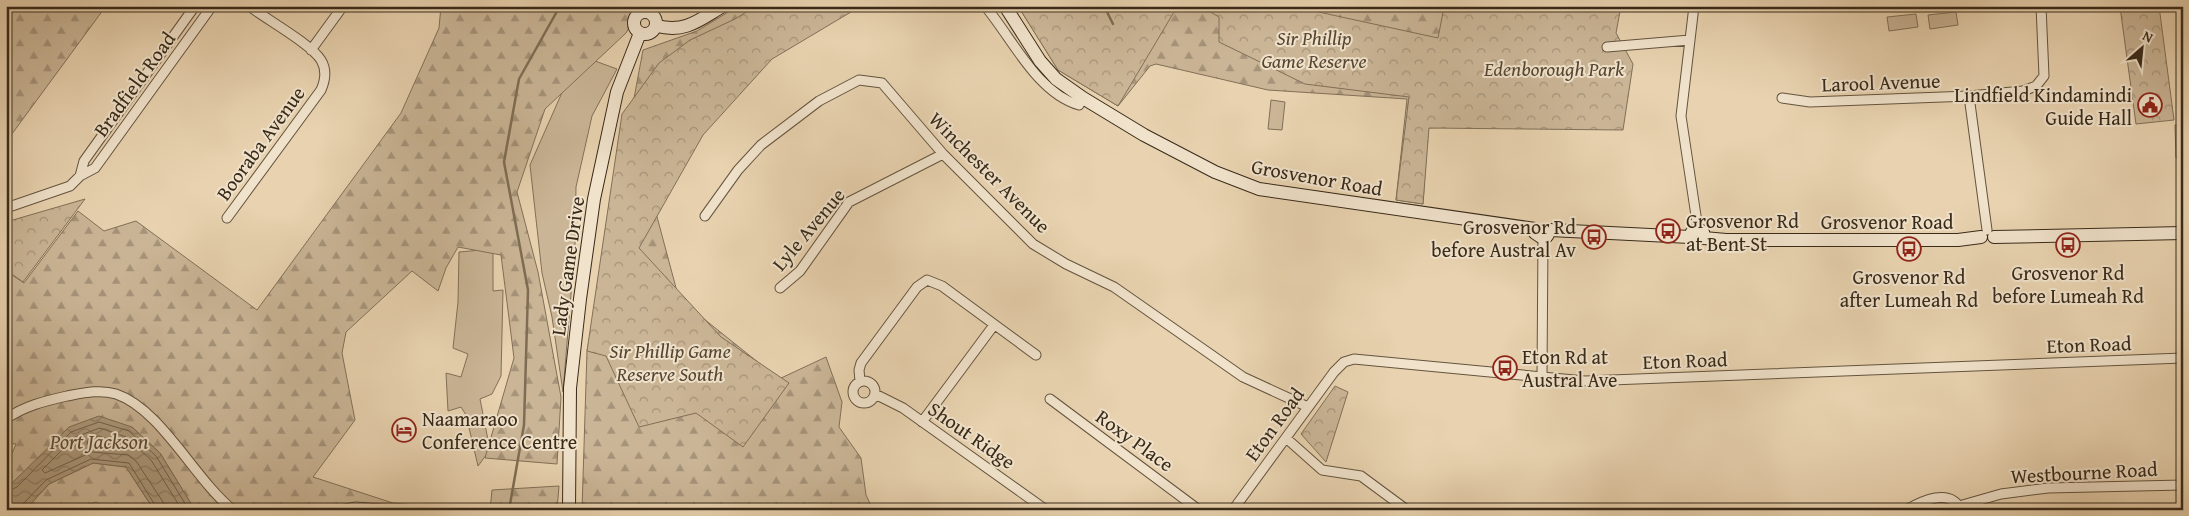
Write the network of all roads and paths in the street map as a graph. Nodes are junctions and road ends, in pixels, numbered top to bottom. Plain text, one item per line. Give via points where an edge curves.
1 (195, 6) edge
2 (212, 6) edge
3 (249, 6) edge
4 (343, 6) edge
5 (723, 6) edge
6 (985, 6) edge
7 (1005, 6) edge
8 (1694, 6) edge
9 (2041, 6) edge
10 (651, 9) edge
11 (656, 26) junction
12 (640, 33) junction
13 (1690, 40) junction
14 (1607, 47) dead end
15 (311, 50) junction
16 (1969, 96) junction
17 (1083, 98) junction
18 (1782, 98) dead end
19 (943, 154) junction
20 (80, 176) junction
21 (6, 208) edge
22 (705, 216) dead end
23 (227, 218) dead end
24 (1543, 232) junction
25 (2183, 233) edge
26 (1697, 235) junction
27 (1987, 235) junction
28 (780, 288) dead end
29 (994, 325) junction
30 (1036, 355) dead end
31 (2183, 358) edge
32 (1542, 376) junction
33 (860, 382) junction
34 (875, 394) junction
35 (1050, 399) dead end
36 (1308, 407) junction
37 (6, 419) edge
38 (922, 422) junction
39 (1286, 438) junction
40 (2183, 484) edge
41 (1960, 508) edge
42 (233, 510) edge
43 (340, 510) edge
44 (392, 510) edge
45 (569, 510) edge
46 (1046, 510) edge
47 (1200, 510) edge
48 (1233, 510) edge
49 (1407, 510) edge
50 (1906, 510) edge

1 - 20 street, Bradfield Road via 84,161
2 - 20 street, Bradfield Road via 95,168
3 - 15 street, Booraba Avenue
4 - 15 street
5 - 11 street via 688,27
6 - 17 street, Grosvenor Road via 1038,79 1069,102 1078,104
7 - 17 street, Grosvenor Road via 1048,70
8 - 13 street
9 - 16 street, Larool Avenue via 2045,70 2039,84 2023,91
10 - 11 street
10 - 12 street via 636,17 634,24
11 - 12 street via 650,34
12 - 45 street, Lady Game Drive via 617,92 592,209 570,388
13 - 14 street
13 - 26 street via 1681,116
15 - 23 street, Booraba Avenue via 321,61 325,72 321,90
16 - 18 street, Larool Avenue via 1810,102
16 - 27 street
17 - 24 street, Grosvenor Road via 1215,172 1259,189
19 - 22 street, Winchester Avenue via 882,83 860,80 819,101 761,145 738,170
19 - 28 street, Lyle Avenue via 849,202 800,271
19 - 36 street, Winchester Avenue via 1033,244 1114,287 1243,377
20 - 21 street, Bradfield Road via 70,186
24 - 26 street, Grosvenor Road
24 - 32 street
25 - 27 street, Grosvenor Road
26 - 27 street, Grosvenor Road via 1726,240 1939,240
29 - 30 street
29 - 33 street via 937,282 923,281 861,363
29 - 38 street
31 - 32 street, Eton Road via 1584,381
32 - 36 street, Eton Road via 1354,359 1340,366
33 - 34 street via 871,383
33 - 34 street via 853,390 856,400 866,403 873,400
34 - 38 street, Shout Ridge via 899,405
35 - 47 street, Roxy Place
36 - 39 street, Eton Road
37 - 42 street via 44,401 90,391 116,394 144,410
38 - 46 street, Shout Ridge
39 - 48 street, Eton Road
39 - 49 street via 1322,470 1361,476
40 - 41 street, Westbourne Road via 2048,488 2001,494
41 - 50 street via 1953,500 1936,497
43 - 44 street via 356,507

